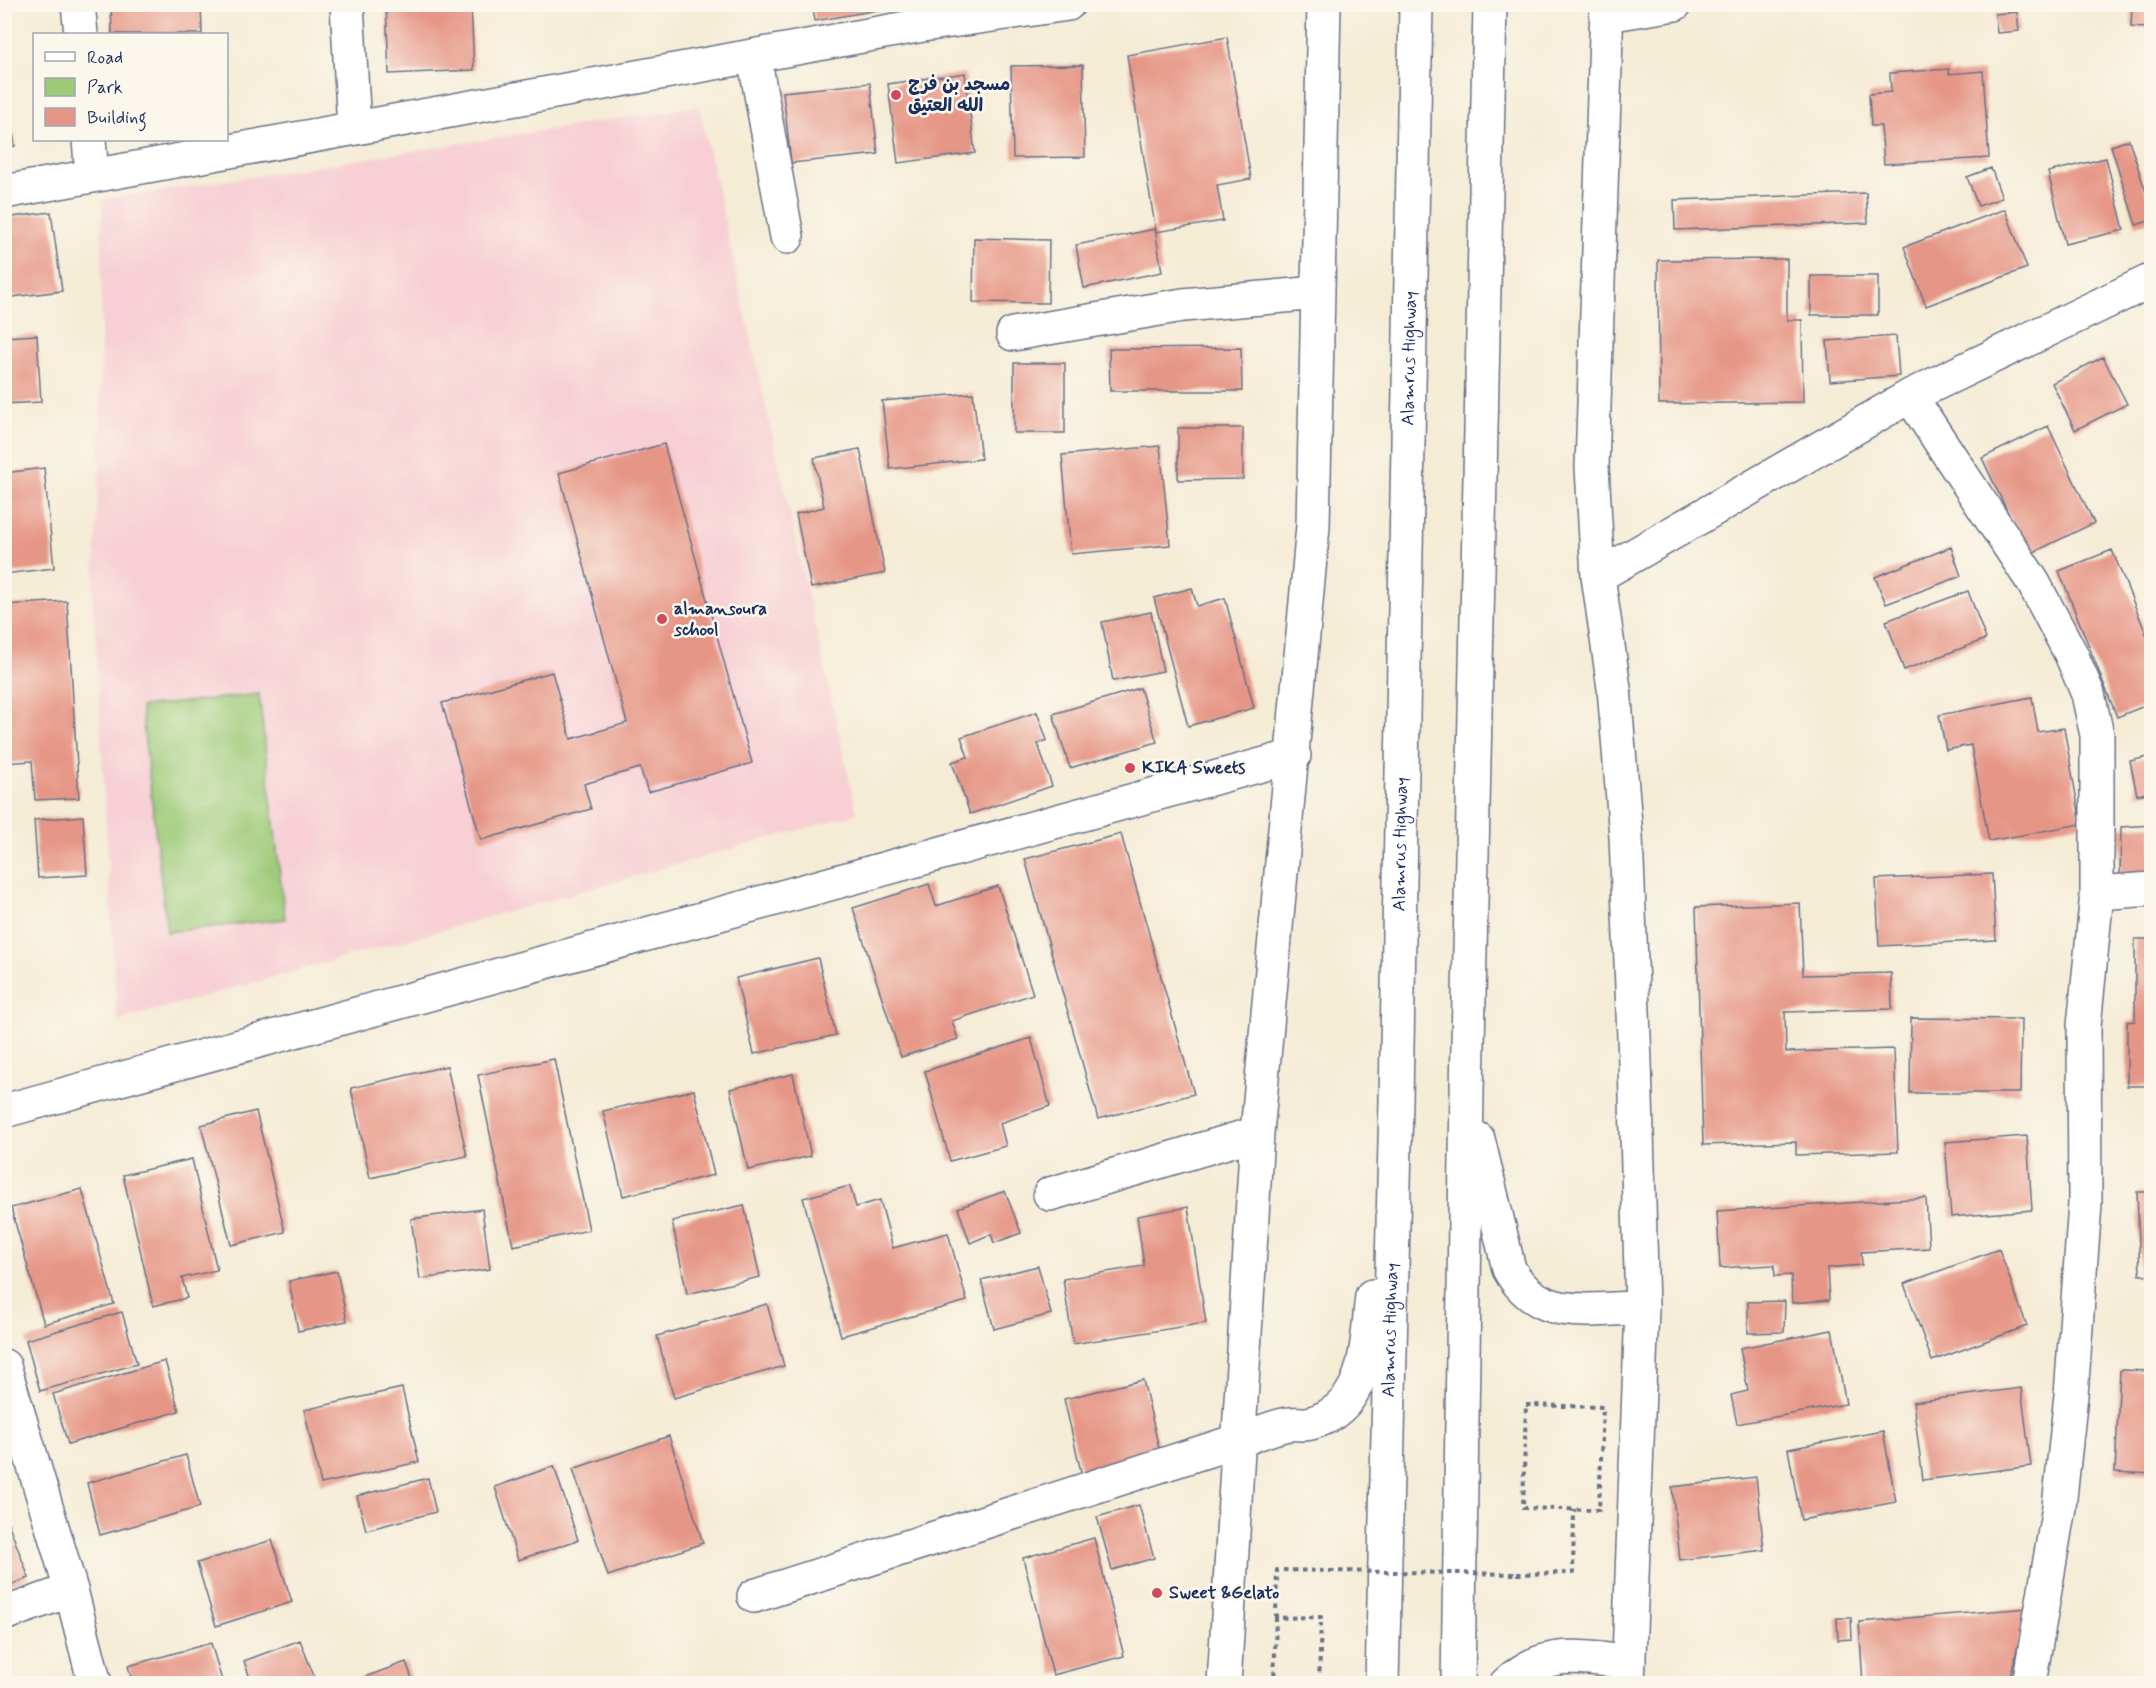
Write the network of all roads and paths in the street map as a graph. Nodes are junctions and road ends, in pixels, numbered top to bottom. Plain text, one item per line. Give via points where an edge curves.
1 (78, 4) edge
2 (347, 4) edge
3 (1068, 4) edge
4 (1324, 4) edge
5 (1416, 4) edge
6 (1490, 4) edge
7 (1675, 4) edge
8 (1607, 10) edge
9 (922, 15) edge
10 (81, 33) edge
11 (754, 56) junction
12 (354, 128) junction
13 (89, 141) edge
14 (92, 176) junction
15 (4, 192) edge
16 (788, 237) dead end
17 (2151, 280) edge
18 (1318, 293) junction
19 (1013, 334) dead end
20 (1910, 396) junction
21 (1598, 576) junction
22 (1294, 756) junction
23 (2151, 889) edge
24 (2097, 893) junction
25 (1467, 1092) junction
26 (1396, 1101) junction
27 (4, 1111) edge
28 (1257, 1133) junction
29 (1050, 1194) dead end
30 (1642, 1308) junction
31 (4, 1366) edge
32 (1240, 1440) junction
33 (1574, 1509) junction
34 (71, 1590) junction
35 (754, 1596) dead end
36 (4, 1614) edge
37 (1276, 1618) junction
38 (1629, 1673) edge
39 (95, 1683) edge
40 (1224, 1683) edge
41 (1274, 1683) edge
42 (1319, 1683) edge
43 (1382, 1683) edge
44 (1458, 1683) edge
45 (1506, 1683) edge
46 (2029, 1683) edge

1 - 10 street
2 - 12 street
3 - 9 street
4 - 18 street
5 - 26 street, Alamrus Highway
6 - 25 street
7 - 8 street
8 - 21 street via 1592,467
9 - 11 street
11 - 12 street
11 - 16 street
12 - 14 street
13 - 14 street
14 - 15 street
17 - 20 street
18 - 19 street via 1183,305
18 - 22 street via 1313,526
20 - 21 street
20 - 24 street via 2033,582 2072,654 2088,694 2097,735
21 - 30 street via 1614,688 1626,837
22 - 27 street
22 - 28 street
23 - 24 street
24 - 46 street via 2084,1026 2085,1204 2071,1395 2059,1507
25 - 30 street via 1509,1269 1518,1286 1533,1300 1551,1307
25 - 44 street
26 - 32 street via 1362,1376 1351,1397 1332,1413 1310,1423 1287,1425
26 - 43 street, Alamrus Highway
28 - 29 street
28 - 32 street
30 - 38 street
31 - 34 street
32 - 35 street
32 - 40 street
33 - 33 path via 1522,1508 1526,1405 1602,1407 1599,1509
33 - 37 path, bridge via 1573,1573 1278,1570
34 - 36 street
34 - 39 street
37 - 41 path
37 - 42 path via 1321,1617
38 - 45 street via 1567,1657 1544,1659 1523,1668

